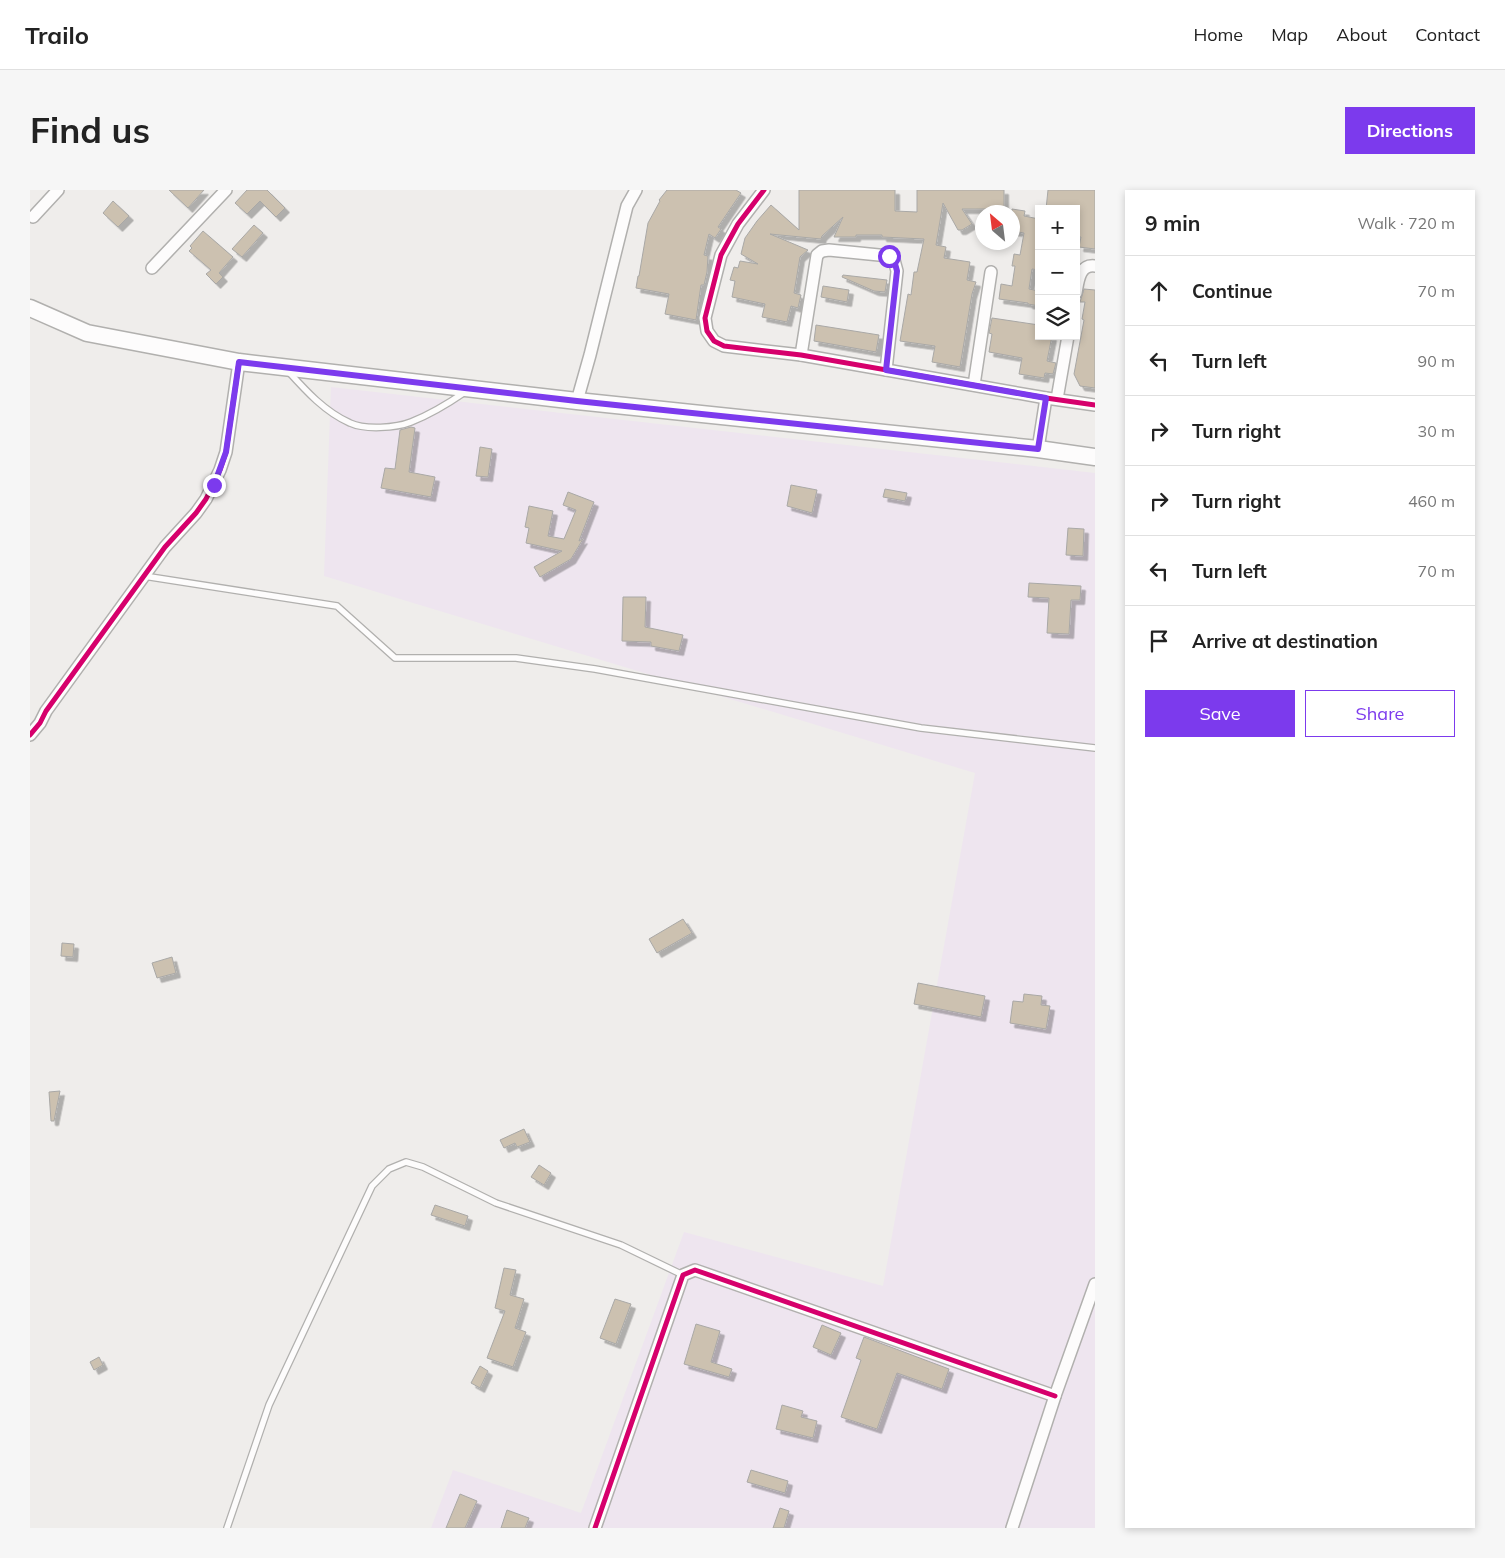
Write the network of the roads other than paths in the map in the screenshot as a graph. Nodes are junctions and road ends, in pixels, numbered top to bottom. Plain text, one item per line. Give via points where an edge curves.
1 (58, 190) edge
2 (226, 190) edge
3 (636, 190) edge
4 (764, 190) edge
5 (32, 217) dead end
6 (1095, 266) edge
7 (152, 268) dead end
8 (991, 272) dead end
9 (1080, 274) edge
10 (30, 308) edge
11 (1067, 340) edge
12 (801, 355) junction
13 (239, 362) junction
14 (285, 367) junction
15 (886, 370) junction
16 (974, 385) junction
17 (469, 388) junction
18 (1051, 398) junction
19 (577, 401) junction
20 (1095, 405) edge
21 (1038, 449) junction
22 (1095, 456) edge
23 (144, 576) junction
24 (30, 735) edge
25 (1095, 748) edge
26 (683, 1275) junction
27 (1095, 1284) edge
28 (1055, 1396) junction
29 (227, 1528) edge
30 (595, 1528) edge
31 (1012, 1528) edge

1 - 5 street
2 - 7 street
3 - 19 street via 626,212
4 - 12 street via 738,224 721,255 705,318 706,331 714,341 724,346
6 - 9 street via 1082,270
8 - 16 street
10 - 13 main road via 87,333
11 - 18 street
12 - 15 street
12 - 15 street via 817,255 830,250 889,256 894,260 897,271
13 - 14 main road
13 - 23 street via 226,452 214,485 196,513
14 - 17 main road
14 - 17 lane via 326,409 351,424 367,427 409,423
15 - 16 street
16 - 18 street
17 - 19 main road
18 - 20 street
18 - 21 street
19 - 21 main road
21 - 22 main road
23 - 24 street
23 - 25 lane via 337,606 396,658 516,658 921,728
26 - 28 street via 694,1270
26 - 29 lane via 621,1245 496,1203 423,1166 406,1162 389,1170 372,1186 269,1404
26 - 30 street
27 - 28 street
28 - 31 street

